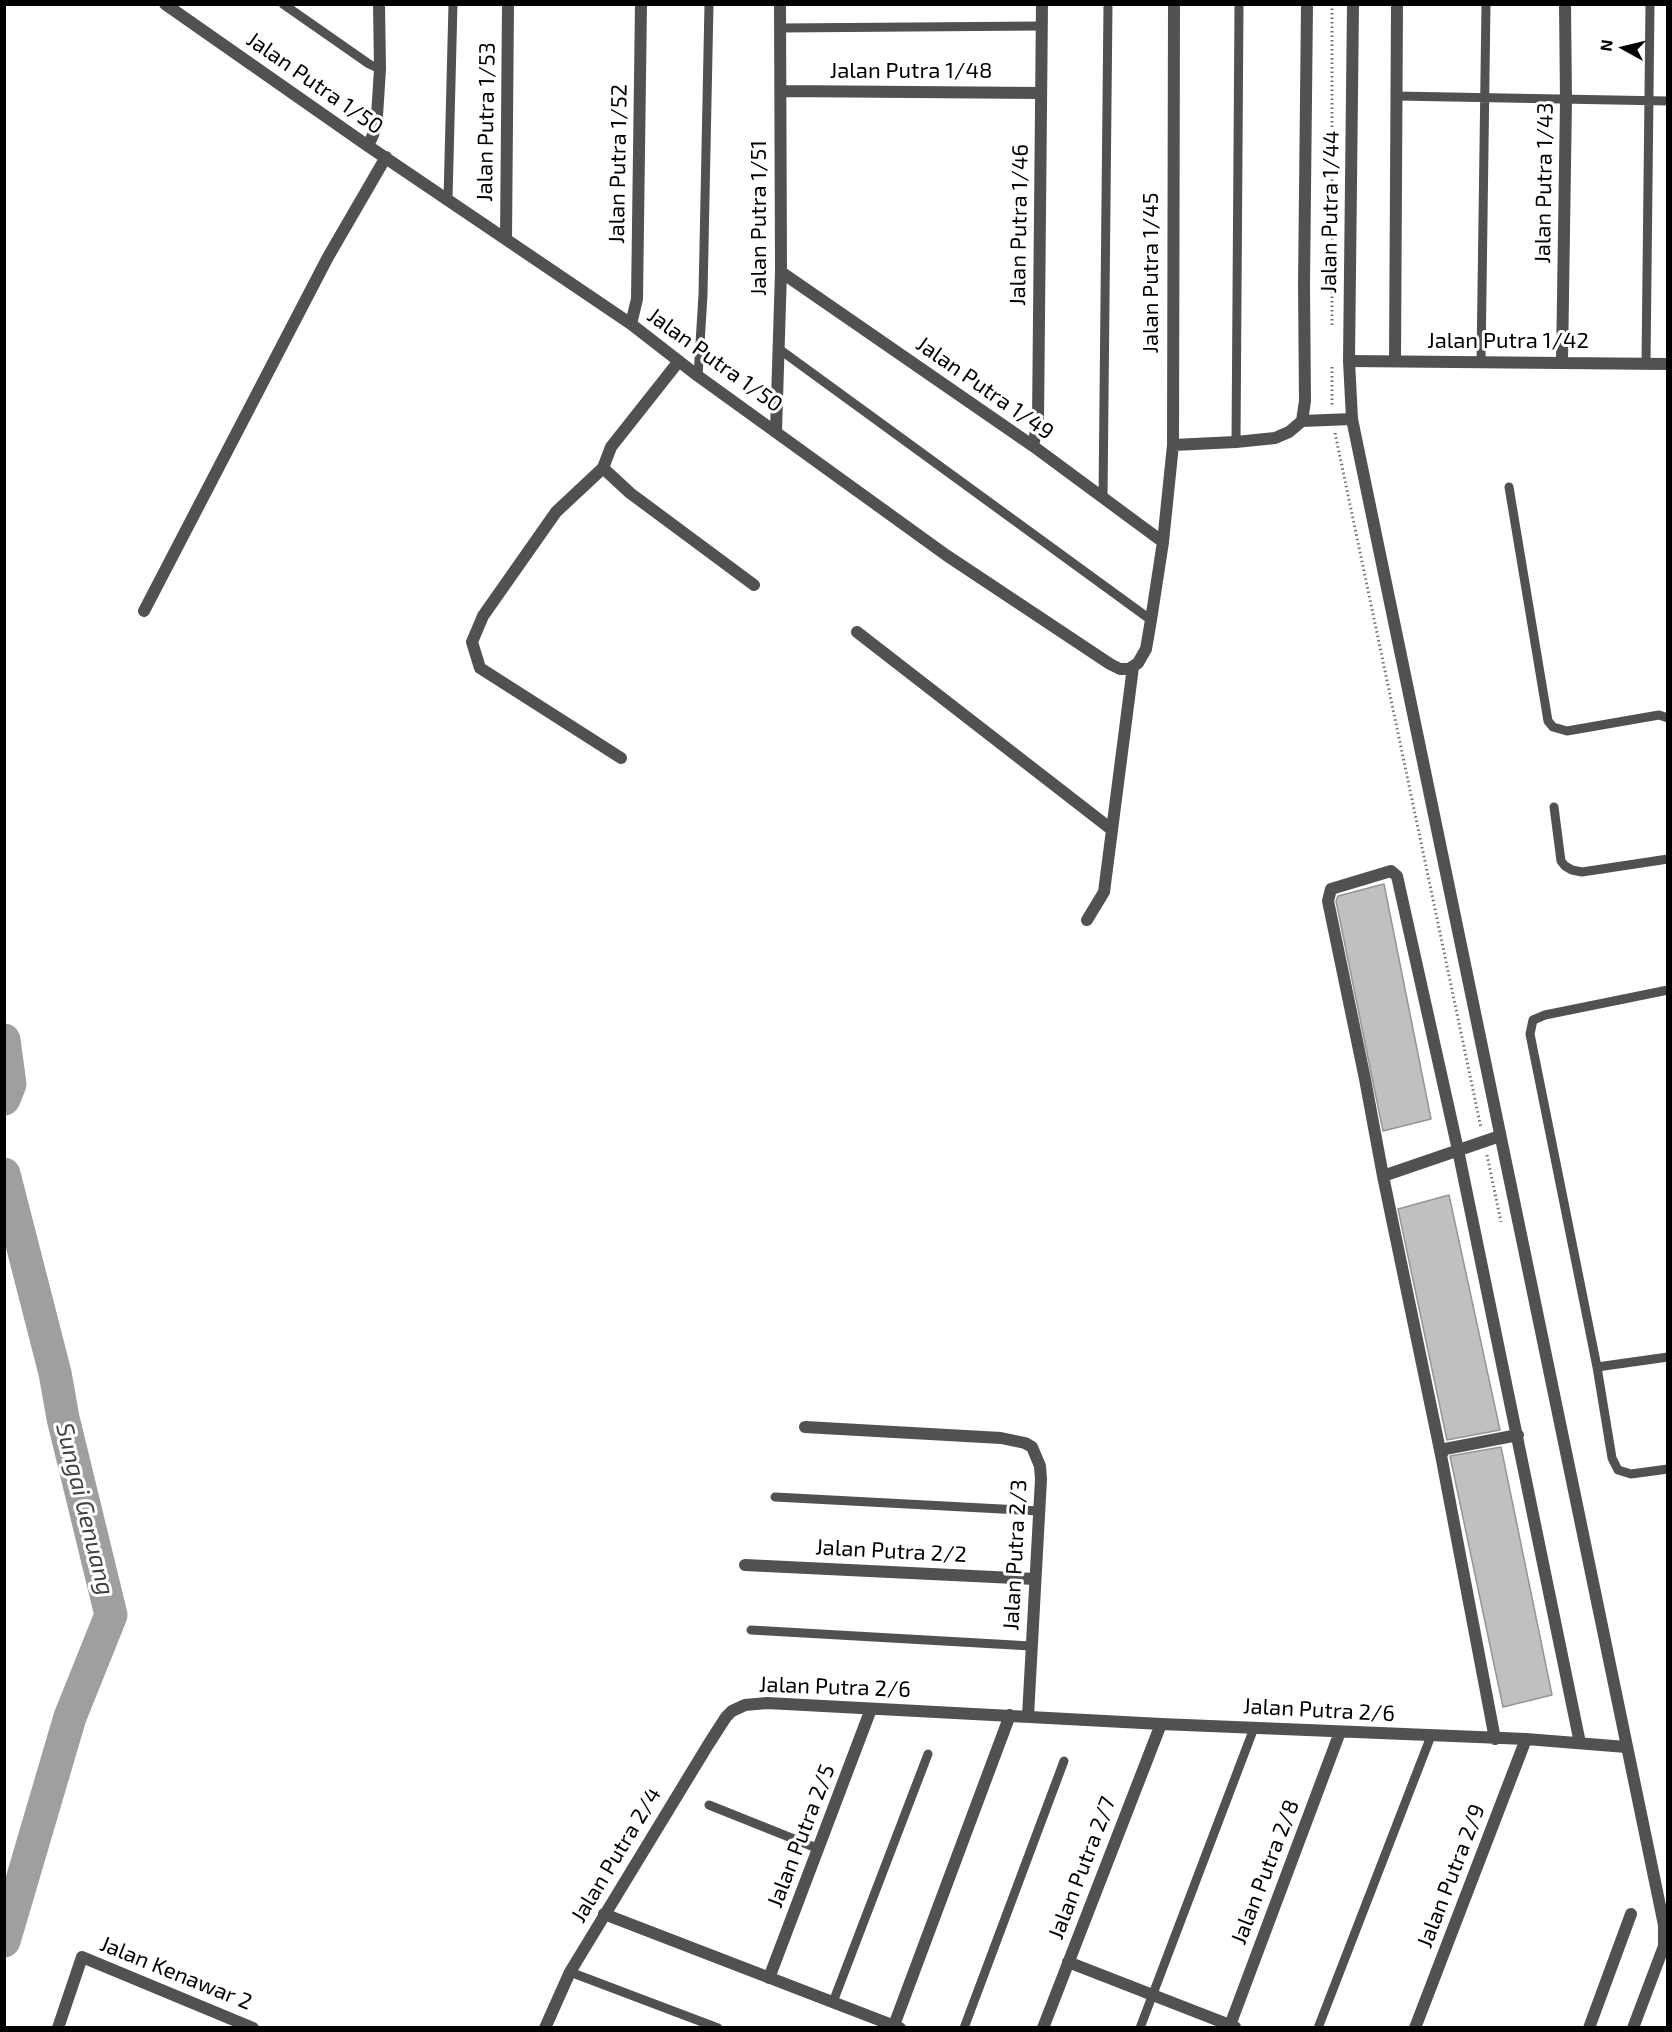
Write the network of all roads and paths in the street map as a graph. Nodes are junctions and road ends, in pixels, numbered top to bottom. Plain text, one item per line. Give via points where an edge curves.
1 (165, 4) edge
2 (283, 4) edge
3 (380, 4) edge
4 (453, 4) edge
5 (508, 4) edge
6 (641, 4) edge
7 (709, 4) edge
8 (780, 4) edge
9 (1042, 4) edge
10 (1108, 4) edge
11 (1174, 4) edge
12 (1239, 4) edge
13 (1307, 4) edge
14 (1353, 4) edge
15 (1396, 4) edge
16 (1486, 4) edge
17 (1565, 4) edge
18 (1650, 4) edge
19 (1042, 26) junction
20 (780, 28) junction
21 (380, 69) junction
22 (781, 91) junction
23 (1041, 93) junction
24 (1396, 96) junction
25 (1485, 99) junction
26 (1566, 99) junction
27 (1649, 100) junction
28 (1668, 101) edge
29 (369, 146) junction
30 (386, 157) junction
31 (448, 199) junction
32 (506, 239) junction
33 (781, 272) junction
34 (631, 324) junction
35 (779, 349) junction
36 (679, 361) junction
37 (1349, 361) junction
38 (1395, 361) junction
39 (1481, 362) junction
40 (1562, 362) junction
41 (1646, 363) junction
42 (1668, 364) edge
43 (698, 376) junction
44 (1352, 419) junction
45 (1302, 421) junction
46 (776, 431) junction
47 (1236, 442) junction
48 (1173, 445) junction
49 (1033, 446) junction
50 (603, 468) junction
51 (1509, 487) dead end
52 (1103, 498) junction
53 (1163, 542) junction
54 (754, 585) dead end
55 (144, 611) dead end
56 (1151, 620) junction
57 (858, 632) dead end
58 (1133, 667) junction
59 (1668, 718) edge
60 (621, 758) dead end
61 (1554, 807) dead end
62 (1111, 829) junction
63 (1668, 860) edge
64 (1088, 920) dead end
65 (1668, 990) edge
66 (1500, 1136) junction
67 (1458, 1150) junction
68 (1383, 1176) junction
69 (1668, 1357) edge
70 (1597, 1367) junction
71 (805, 1427) dead end
72 (1518, 1435) junction
73 (1441, 1455) junction
74 (1668, 1469) edge
75 (776, 1497) dead end
76 (1039, 1511) junction
77 (745, 1566) dead end
78 (1035, 1579) junction
79 (751, 1630) dead end
80 (1031, 1646) junction
81 (871, 1709) junction
82 (732, 1711) joint
83 (1010, 1715) junction
84 (1028, 1716) junction
85 (1161, 1724) junction
86 (1254, 1728) junction
87 (1341, 1732) junction
88 (1431, 1736) junction
89 (1495, 1739) junction
90 (1526, 1739) junction
91 (1580, 1743) junction
92 (1626, 1747) junction
93 (928, 1754) dead end
94 (1064, 1761) dead end
95 (709, 1805) dead end
96 (819, 1848) junction
97 (604, 1914) junction
98 (1631, 1914) dead end
99 (1666, 1946) edge
100 (1068, 1962) junction
101 (570, 1971) junction
102 (769, 1978) junction
103 (1153, 1995) junction
104 (833, 2002) junction
105 (895, 2027) edge
106 (1232, 2027) edge
107 (57, 2028) edge
108 (254, 2028) edge
109 (545, 2028) edge
110 (718, 2028) edge
111 (964, 2028) edge
112 (1043, 2028) edge
113 (1140, 2028) edge
114 (1318, 2028) edge
115 (1415, 2028) edge
116 (1589, 2028) edge
117 (1633, 2028) edge

1 - 29 street, Jalan Putra 1/50
2 - 21 lane
3 - 21 street
4 - 31 lane
5 - 32 street, Jalan Putra 1/53
6 - 34 street, Jalan Putra 1/52 via 637,299
7 - 43 lane
8 - 20 street, Jalan Putra 1/51
9 - 19 street, Jalan Putra 1/46
10 - 52 lane
11 - 48 street, Jalan Putra 1/45
12 - 47 lane
13 - 45 street
14 - 37 street, Jalan Putra 1/44
15 - 24 street
16 - 25 lane
17 - 26 street, Jalan Putra 1/43
18 - 27 lane
19 - 20 lane
19 - 23 street, Jalan Putra 1/46
20 - 22 street, Jalan Putra 1/51
21 - 29 street via 377,116
22 - 23 street, Jalan Putra 1/48
22 - 33 street, Jalan Putra 1/51
23 - 49 street, Jalan Putra 1/46 via 1038,421
24 - 25 lane
24 - 38 street
25 - 26 lane
25 - 39 lane
26 - 27 lane
26 - 40 street, Jalan Putra 1/43
27 - 28 lane
27 - 41 lane
29 - 30 street, Jalan Putra 1/50
30 - 31 street, Jalan Putra 1/50
30 - 55 street via 328,257
31 - 32 street, Jalan Putra 1/50
32 - 34 street, Jalan Putra 1/50
33 - 35 street, Jalan Putra 1/51
33 - 49 street, Jalan Putra 1/49
34 - 36 street, Jalan Putra 1/50
35 - 46 street, Jalan Putra 1/51
35 - 56 lane
36 - 43 street, Jalan Putra 1/50
36 - 50 street via 611,447
37 - 38 street, Jalan Putra 1/42
37 - 44 street, Jalan Putra 1/44
38 - 39 street, Jalan Putra 1/42
39 - 40 street, Jalan Putra 1/42
40 - 41 street, Jalan Putra 1/42
41 - 42 street, Jalan Putra 1/42
43 - 46 street, Jalan Putra 1/50
44 - 45 street
44 - 66 street, Jalan Putra 1/44
45 - 47 street via 1275,438
46 - 58 street, Jalan Putra 1/50 via 946,555 1110,664 1120,669
47 - 48 street
48 - 53 street, Jalan Putra 1/45
49 - 52 street, Jalan Putra 1/49
50 - 54 street via 630,493
50 - 60 street via 556,512 483,616 472,642 480,668
51 - 59 lane via 1548,721 1567,731 1659,715
52 - 53 street, Jalan Putra 1/49
53 - 56 street
56 - 58 street via 1146,649
57 - 62 street
58 - 62 street
61 - 63 lane via 1562,861 1572,870 1582,872
62 - 64 street via 1104,892
65 - 70 lane via 1545,1015 1533,1020 1530,1034
66 - 67 street
66 - 92 street, Jalan Putra 1/44
67 - 68 street
67 - 68 street via 1397,876 1391,871 1331,888 1328,901
67 - 72 street
68 - 73 street
69 - 70 lane
70 - 74 lane via 1612,1458 1618,1470 1631,1474
71 - 76 street, Jalan Putra 2/3 via 1001,1438 1025,1443 1032,1447 1040,1466
72 - 73 street via 1444,1449
72 - 91 street
73 - 89 street
75 - 76 lane
76 - 78 street, Jalan Putra 2/3
77 - 78 street, Jalan Putra 2/2
78 - 80 street, Jalan Putra 2/3
79 - 80 lane
80 - 84 street, Jalan Putra 2/3
81 - 82 street, Jalan Putra 2/6 via 756,1703
81 - 83 street, Jalan Putra 2/6
81 - 96 street, Jalan Putra 2/5
82 - 97 street, Jalan Putra 2/4
83 - 84 street, Jalan Putra 2/6
83 - 105 street
84 - 85 street, Jalan Putra 2/6
85 - 86 street, Jalan Putra 2/6
85 - 100 street, Jalan Putra 2/7
86 - 87 street, Jalan Putra 2/6
86 - 103 lane
87 - 88 street, Jalan Putra 2/6
87 - 106 street, Jalan Putra 2/8
88 - 89 street, Jalan Putra 2/6
88 - 114 lane
89 - 90 street, Jalan Putra 2/6
90 - 91 street, Jalan Putra 2/6
90 - 115 street, Jalan Putra 2/9
91 - 92 street, Jalan Putra 2/6
92 - 99 street, Jalan Putra 1/44
93 - 104 lane
94 - 111 lane
95 - 96 lane
96 - 102 street, Jalan Putra 2/5
97 - 101 street, Jalan Putra 2/4
97 - 102 street
98 - 116 street
99 - 117 street
100 - 103 street
100 - 112 street, Jalan Putra 2/7
101 - 109 street, Jalan Putra 2/4
101 - 110 lane
102 - 104 street
103 - 106 street
103 - 113 lane
104 - 105 street
107 - 108 street, Jalan Kenawar 2 via 82,1957

